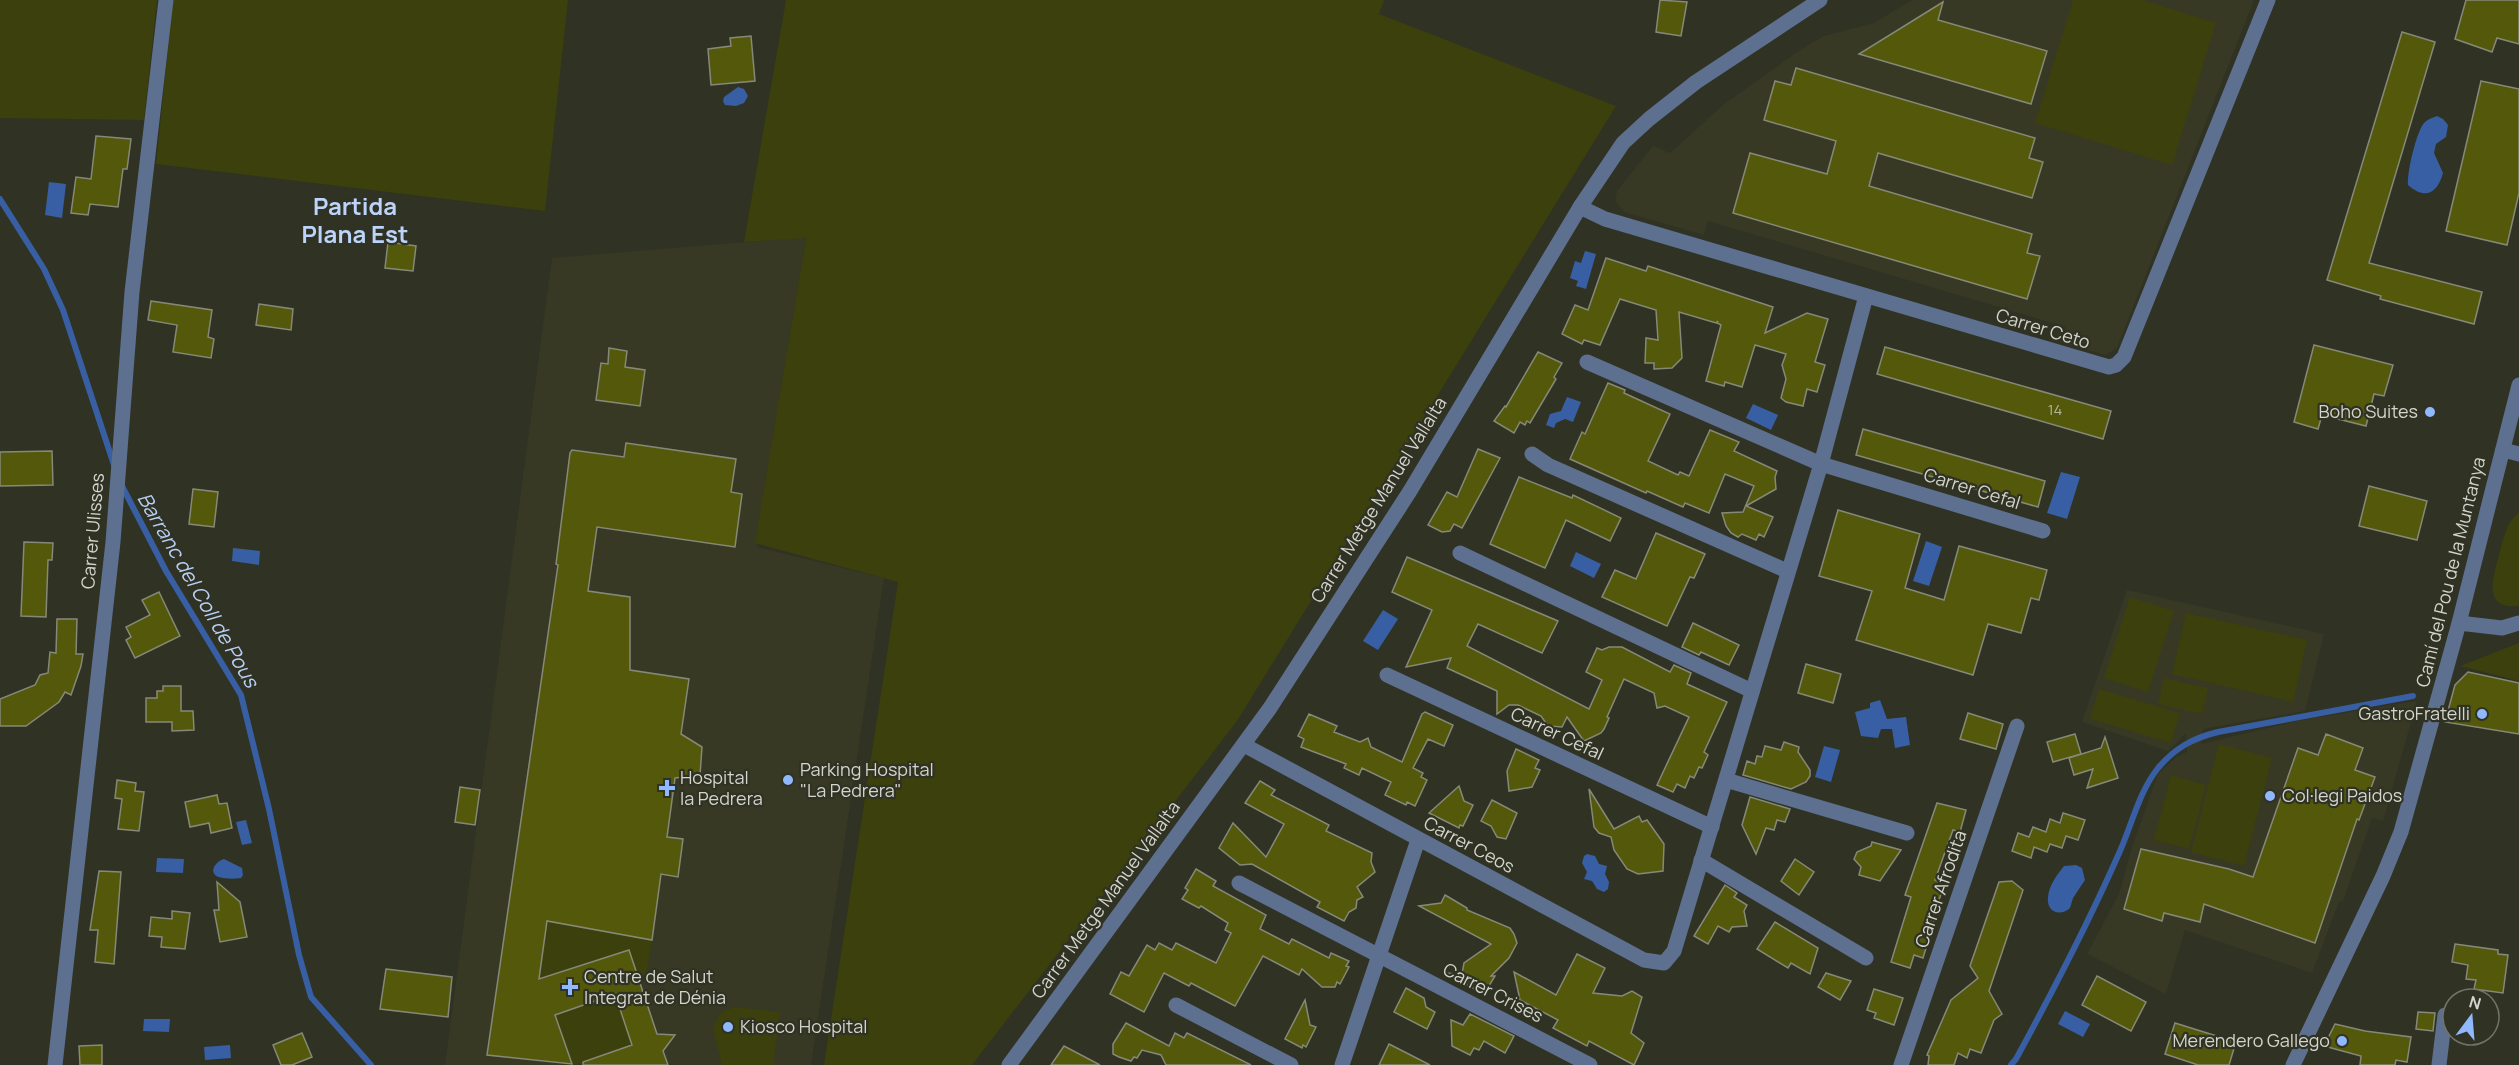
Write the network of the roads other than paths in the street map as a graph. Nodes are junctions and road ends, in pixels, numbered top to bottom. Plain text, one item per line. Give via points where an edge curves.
1 (166, 0) edge
2 (1820, 0) edge
3 (2268, 0) edge
4 (1580, 207) junction
5 (1866, 297) junction
6 (1587, 362) dead end
7 (2519, 385) edge
8 (2502, 450) junction
9 (1533, 454) dead end
10 (2519, 454) edge
11 (1821, 464) junction
12 (2043, 531) dead end
13 (1460, 553) dead end
14 (1787, 571) junction
15 (2459, 623) junction
16 (2519, 623) edge
17 (1387, 675) dead end
18 (1752, 691) junction
19 (2017, 726) dead end
20 (1244, 745) junction
21 (1726, 780) junction
22 (1712, 827) junction
23 (1907, 834) dead end
24 (1418, 840) junction
25 (1701, 860) junction
26 (1239, 883) dead end
27 (1379, 956) junction
28 (1866, 958) dead end
29 (1176, 1005) dead end
30 (2441, 1047) edge
31 (55, 1065) edge
32 (1009, 1065) edge
33 (1291, 1065) edge
34 (1342, 1065) edge
35 (1590, 1065) edge
36 (1901, 1065) edge
37 (2293, 1065) edge
38 (2439, 1065) edge

1 - 31 street, Carrer Ulisses via 132,291 113,542
2 - 4 street, Carrer Metge Manuel Vallalta via 1696,81 1649,119 1623,143
3 - 5 street, Carrer Ceto via 2120,362 2101,367
4 - 5 street, Carrer Ceto via 1605,219
4 - 20 street, Carrer Metge Manuel Vallalta via 1410,491
5 - 11 street
6 - 11 street, Carrer Cefal
7 - 8 street, Camí del Pou de la Muntanya
8 - 10 street
8 - 15 street, Camí del Pou de la Muntanya
9 - 14 street via 1548,465
11 - 12 street, Carrer Cefal
11 - 14 street
13 - 18 street
14 - 18 street
15 - 16 street via 2502,628
15 - 37 street, Camí del Pou de la Muntanya via 2401,832
17 - 22 street, Carrer Cefal
18 - 21 street
19 - 36 street, Carrer Afrodita
20 - 24 street, Carrer Ceos
20 - 32 street, Carrer Metge Manuel Vallalta
21 - 22 street
21 - 23 street
22 - 25 street
24 - 25 street, Carrer Ceos via 1644,960 1664,963 1674,951
24 - 27 street
25 - 28 street
26 - 27 street, Carrer Crises
27 - 34 street
27 - 35 street, Carrer Crises
29 - 33 street
30 - 38 street

